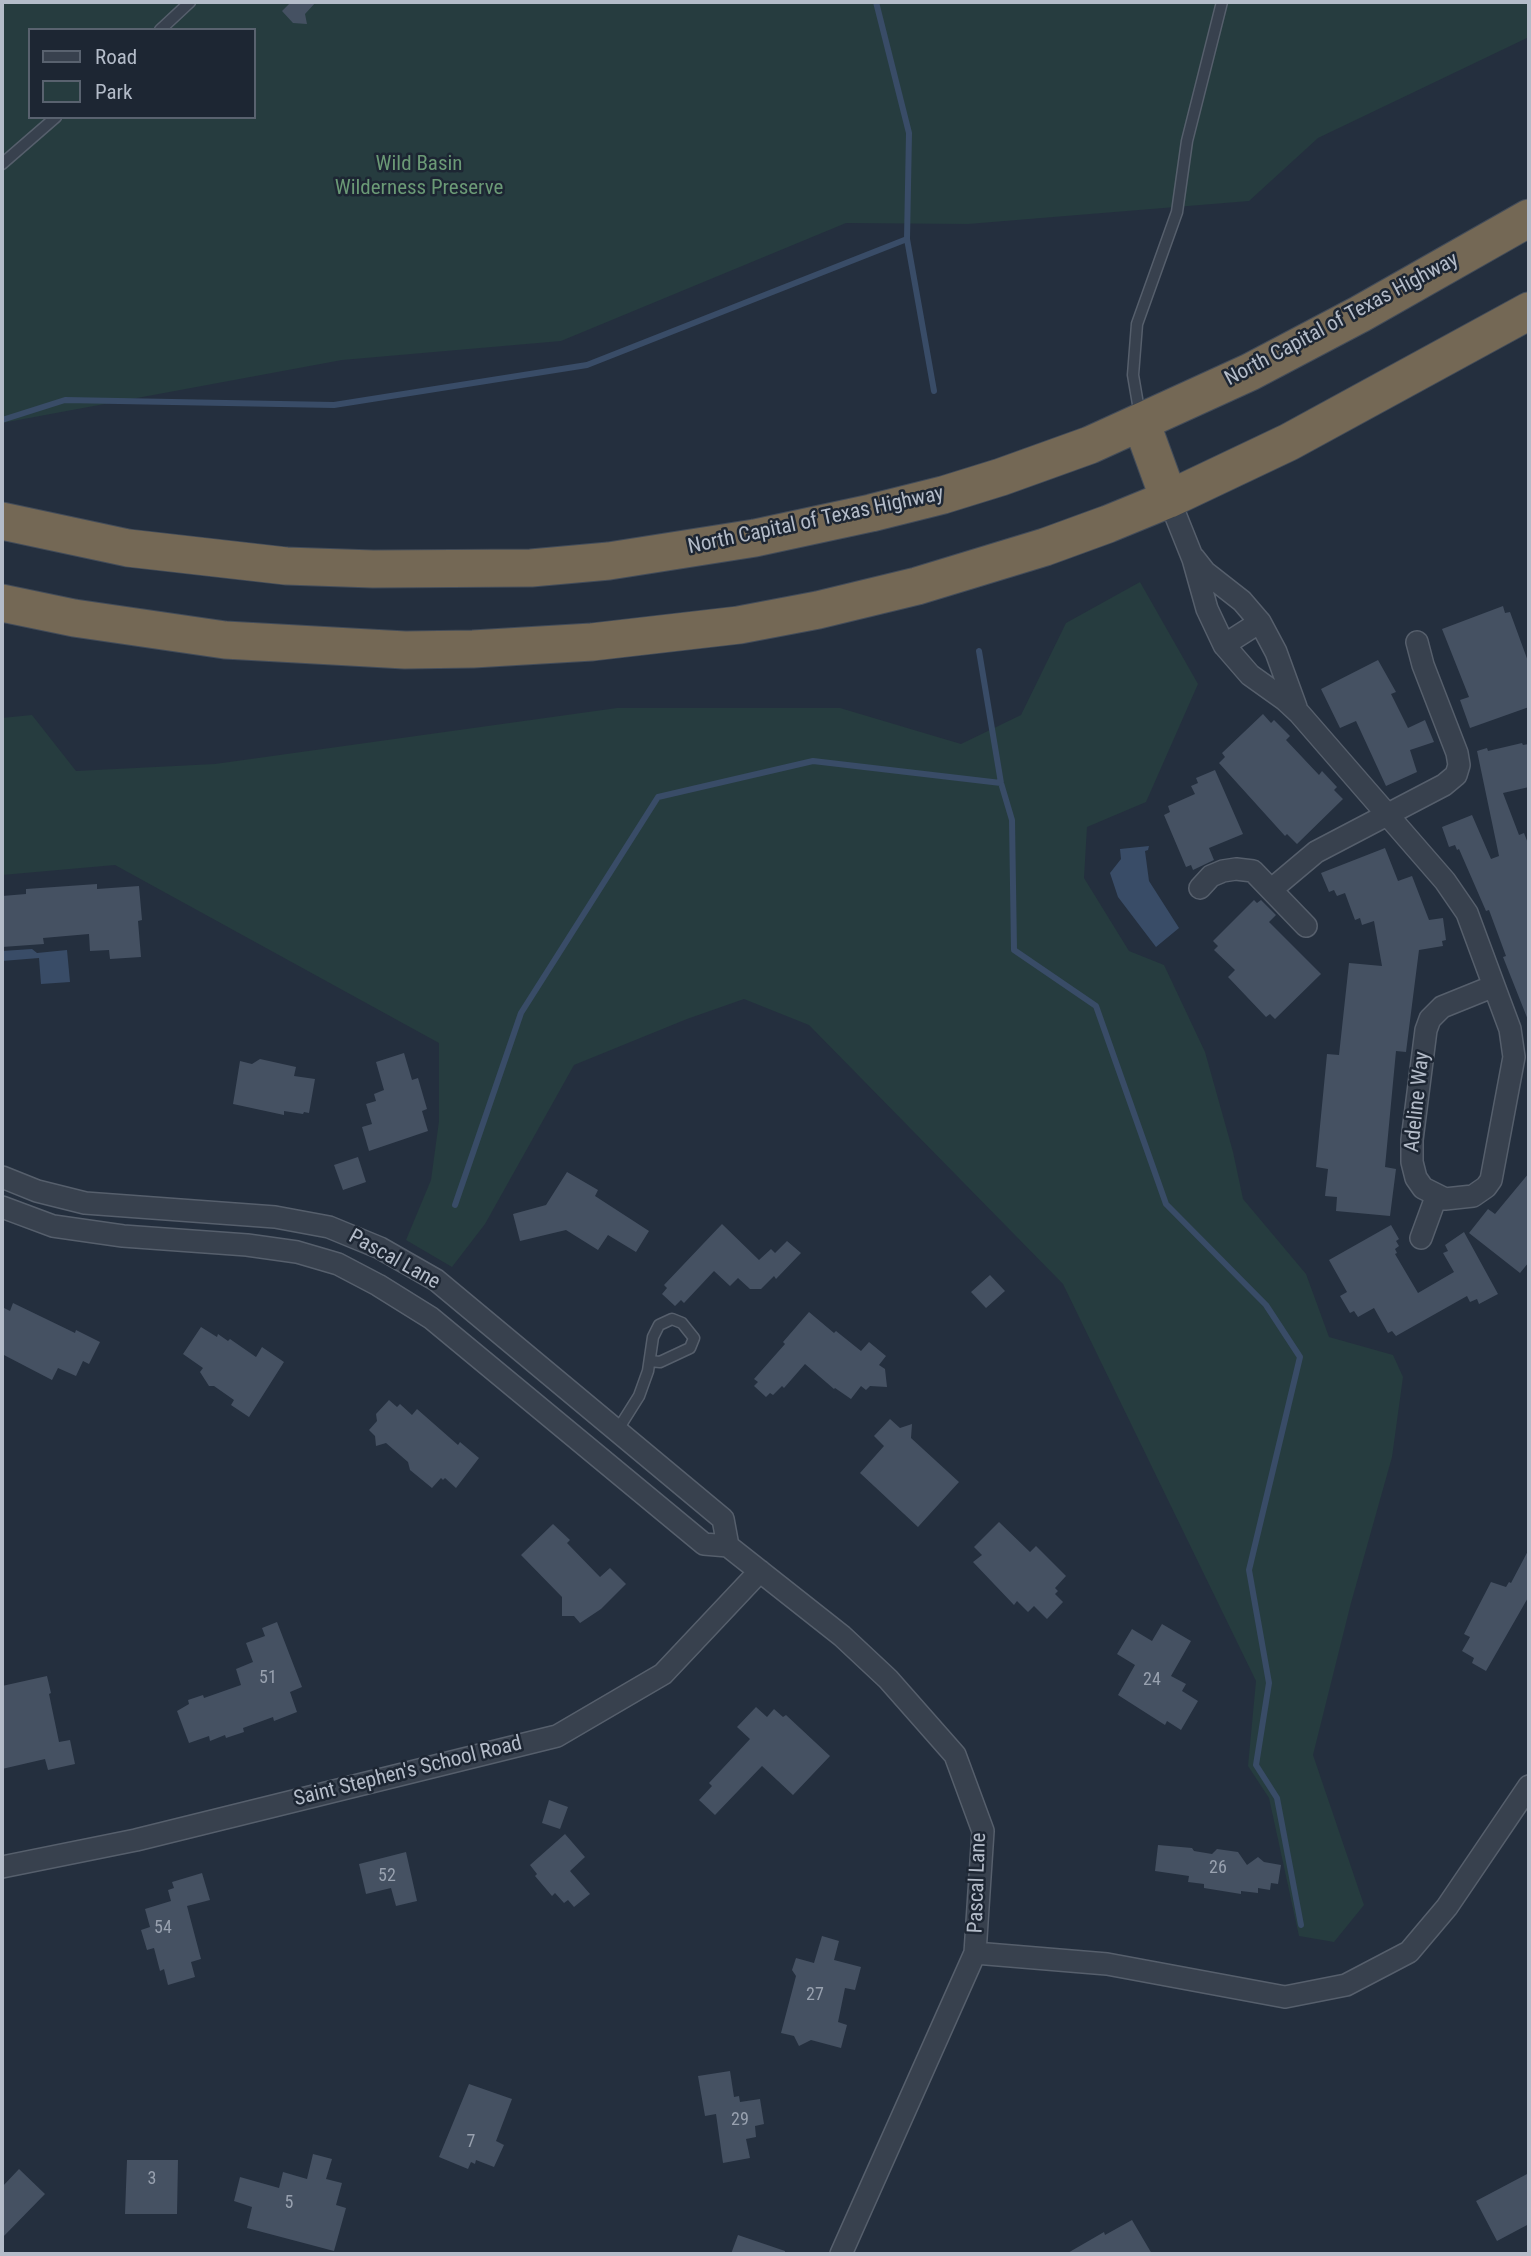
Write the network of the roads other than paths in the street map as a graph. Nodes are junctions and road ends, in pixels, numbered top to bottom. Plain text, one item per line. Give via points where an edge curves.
1 (190, 2) edge
2 (1222, 2) edge
3 (162, 28) edge
4 (54, 119) edge
5 (2, 164) edge
6 (1529, 218) edge
7 (1529, 311) edge
8 (1141, 422) junction
9 (1169, 499) junction
10 (2, 521) edge
11 (1191, 553) junction
12 (2, 603) edge
13 (1259, 621) junction
14 (1417, 642) dead end
15 (1224, 645) junction
16 (1299, 713) junction
17 (1387, 815) junction
18 (1200, 888) dead end
19 (1272, 889) junction
20 (1306, 926) dead end
21 (1494, 986) junction
22 (2, 1177) edge
23 (1436, 1197) junction
24 (2, 1207) edge
25 (170, 1209) junction
26 (1421, 1238) dead end
27 (163, 1239) junction
28 (649, 1361) junction
29 (617, 1431) junction
30 (728, 1546) junction
31 (760, 1571) junction
32 (1529, 1786) edge
33 (2, 1867) edge
34 (975, 1953) junction
35 (841, 2254) edge

1 - 3 lane
2 - 8 lane via 1187,141 1177,212 1137,324 1133,374
4 - 5 lane
6 - 8 highway, North Capital of Texas Highway via 1250,372
7 - 9 highway via 1289,442
8 - 9 highway
8 - 10 highway, North Capital of Texas Highway via 1000,477 895,507 755,538 531,568 286,566 128,548
9 - 11 street
9 - 12 highway via 1045,547 917,586 739,625 592,642 472,649 351,649 225,640
11 - 13 street via 1205,572
11 - 15 street via 1207,610
13 - 15 street
13 - 16 street
14 - 17 street via 1457,753 1458,770 1444,785
15 - 16 street via 1250,675
16 - 17 street
17 - 19 street via 1315,852
17 - 21 street via 1467,912
18 - 19 street via 1216,874 1236,869 1253,871
19 - 20 street
21 - 23 street via 1513,1038 1514,1056 1493,1173 1486,1187 1473,1196 1455,1200
21 - 23 street, Adeline Way via 1442,1007 1426,1031 1412,1162 1419,1183
22 - 25 street, Pascal Lane via 85,1203
23 - 26 street
24 - 27 street, Pascal Lane via 53,1226
25 - 27 street
25 - 29 street, Pascal Lane via 275,1217 329,1227 380,1248 436,1280
27 - 30 street, Pascal Lane via 297,1252 338,1264 378,1284 431,1318 704,1544
28 - 28 lane via 659,1325 672,1319 682,1323 694,1338 690,1348 660,1362
28 - 29 lane via 639,1395
29 - 30 street, Pascal Lane via 723,1519
30 - 31 street, Pascal Lane
31 - 33 street, Saint Stephen's School Road via 663,1674 557,1736 136,1840
31 - 34 street, Pascal Lane via 888,1679 955,1755 983,1831
32 - 34 street via 1447,1907 1409,1952 1346,1985 1285,1997 1107,1964
34 - 35 street, Pascal Lane

